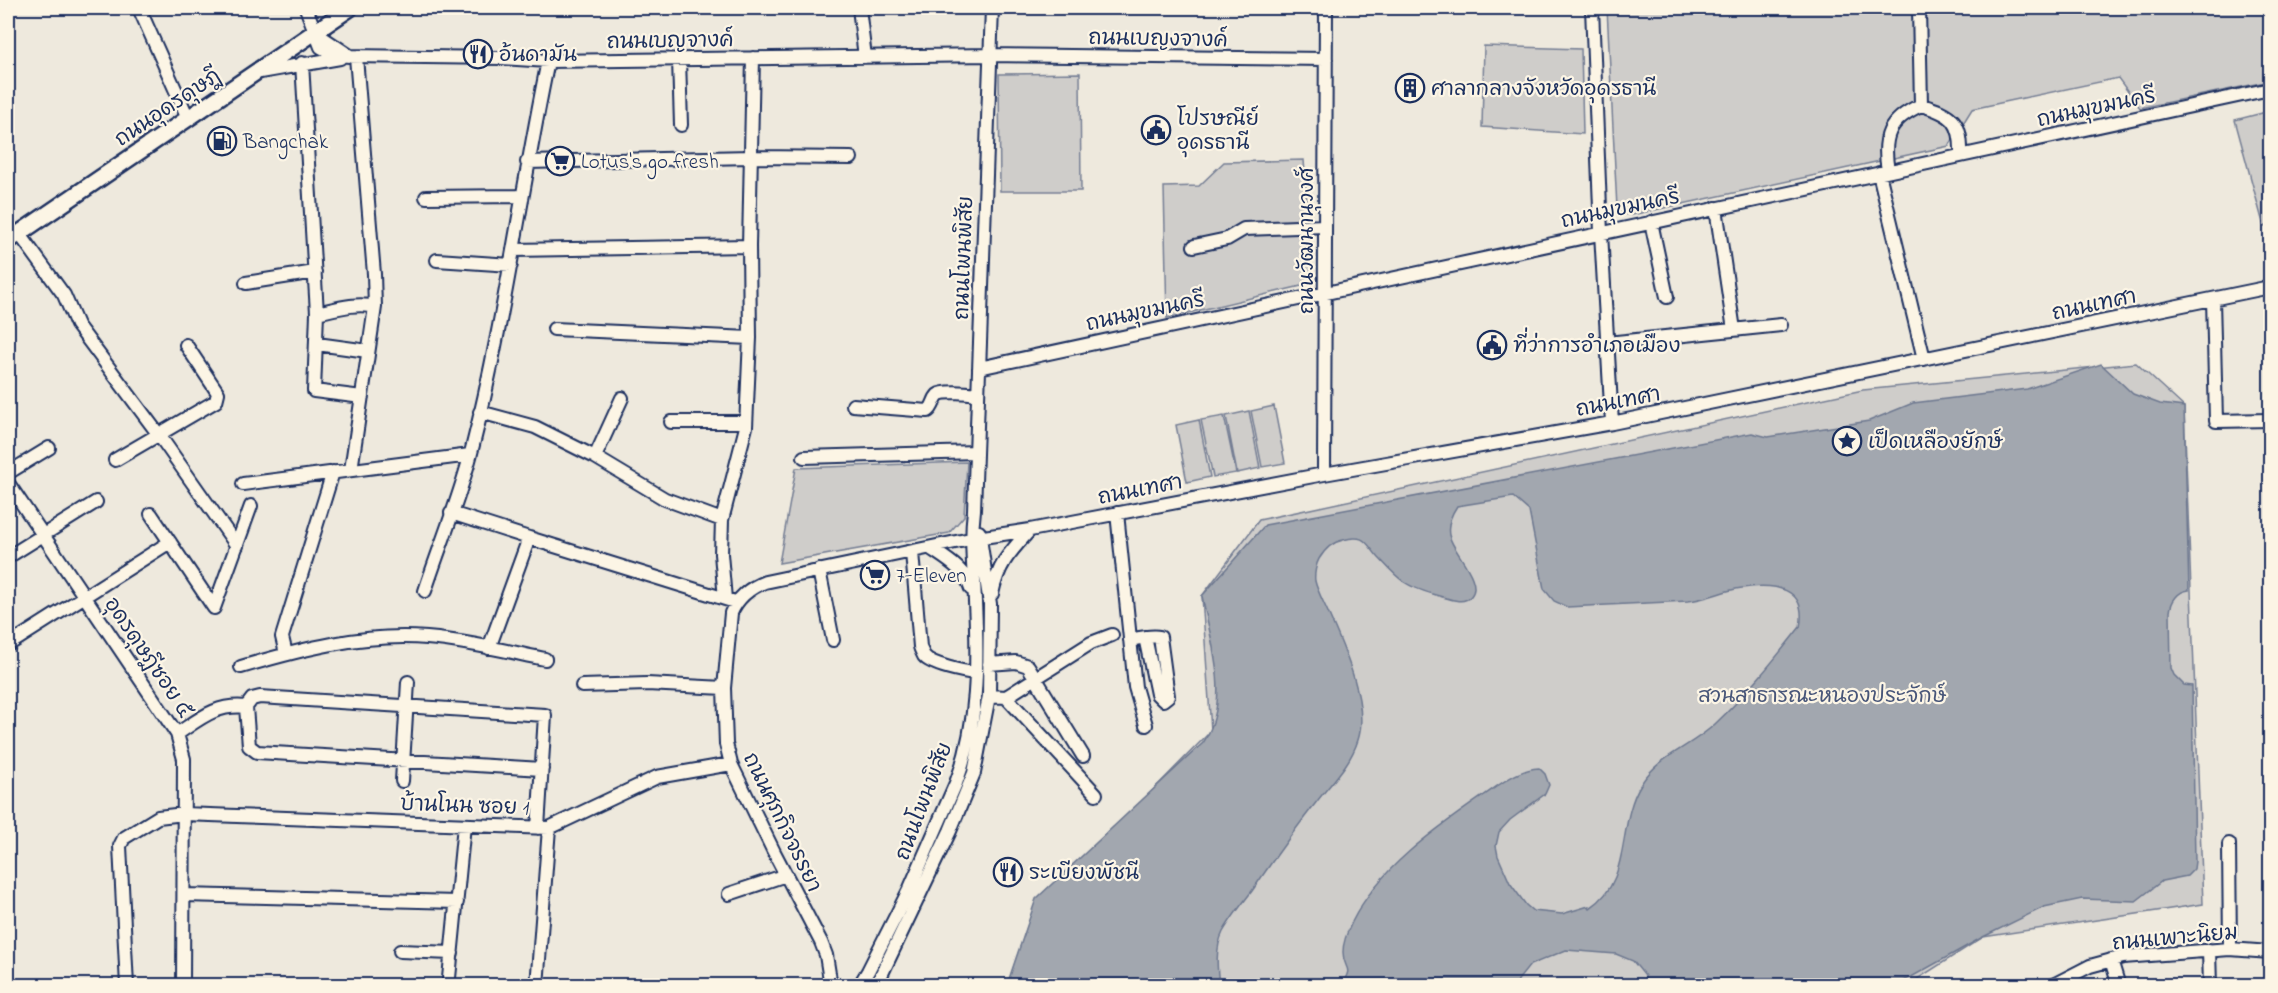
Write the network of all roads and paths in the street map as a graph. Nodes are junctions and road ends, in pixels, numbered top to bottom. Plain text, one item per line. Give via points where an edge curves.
1 (139, 8) edge
2 (306, 8) edge
3 (350, 8) edge
4 (859, 8) edge
5 (992, 8) edge
6 (1326, 8) edge
7 (1592, 8) edge
8 (1919, 8) edge
9 (314, 32) junction
10 (990, 55) junction
11 (353, 56) junction
12 (865, 57) junction
13 (753, 58) junction
14 (680, 59) junction
15 (1326, 59) junction
16 (548, 61) junction
17 (302, 63) junction
18 (254, 73) junction
19 (2271, 89) edge
20 (1921, 105) junction
21 (188, 118) junction
22 (681, 125) dead end
23 (1961, 155) junction
24 (751, 157) junction
25 (852, 158) dead end
26 (527, 162) junction
27 (1884, 172) junction
28 (522, 196) junction
29 (426, 197) dead end
30 (1716, 208) junction
31 (1651, 222) junction
32 (1325, 226) junction
33 (1601, 233) junction
34 (14, 237) edge
35 (749, 246) junction
36 (1194, 246) dead end
37 (513, 250) junction
38 (437, 260) dead end
39 (511, 265) junction
40 (315, 272) junction
41 (246, 283) dead end
42 (2271, 287) edge
43 (1325, 292) junction
44 (1667, 297) dead end
45 (2213, 299) junction
46 (375, 307) junction
47 (317, 313) junction
48 (1781, 325) dead end
49 (554, 329) dead end
50 (1734, 330) junction
51 (750, 338) junction
52 (317, 344) junction
53 (1607, 344) junction
54 (186, 345) dead end
55 (368, 351) junction
56 (1924, 359) junction
57 (979, 368) junction
58 (978, 394) junction
59 (362, 397) junction
60 (622, 398) dead end
61 (853, 405) dead end
62 (480, 412) junction
63 (2271, 420) edge
64 (671, 422) dead end
65 (746, 422) junction
66 (1612, 423) junction
67 (159, 435) junction
68 (49, 448) dead end
69 (976, 452) junction
70 (470, 455) junction
71 (595, 457) junction
72 (804, 457) dead end
73 (115, 460) dead end
74 (351, 470) junction
75 (333, 472) junction
76 (8, 473) edge
77 (1324, 474) junction
78 (8, 483) edge
79 (243, 484) dead end
80 (96, 502) dead end
81 (251, 506) dead end
82 (451, 513) junction
83 (1117, 513) junction
84 (151, 514) dead end
85 (722, 520) junction
86 (1030, 530) junction
87 (43, 535) junction
88 (529, 538) junction
89 (976, 538) junction
90 (170, 542) junction
91 (237, 546) junction
92 (930, 548) junction
93 (912, 552) junction
94 (8, 557) edge
95 (819, 570) junction
96 (425, 591) dead end
97 (84, 597) junction
98 (730, 601) junction
99 (975, 601) junction
100 (990, 604) junction
101 (1112, 635) dead end
102 (1145, 637) dead end
103 (833, 640) dead end
104 (1130, 640) junction
105 (8, 645) edge
106 (489, 648) junction
107 (285, 654) junction
108 (544, 659) dead end
109 (989, 664) junction
110 (241, 667) dead end
111 (976, 673) junction
112 (1036, 677) junction
113 (408, 682) dead end
114 (582, 686) dead end
115 (724, 688) junction
116 (989, 696) junction
117 (1006, 697) junction
118 (407, 705) junction
119 (246, 707) junction
120 (1146, 725) dead end
121 (177, 734) junction
122 (1083, 756) dead end
123 (403, 760) junction
124 (731, 764) junction
125 (542, 769) junction
126 (402, 782) dead end
127 (1096, 794) dead end
128 (184, 814) junction
129 (464, 825) junction
130 (544, 828) junction
131 (2229, 844) dead end
132 (786, 875) junction
133 (729, 894) dead end
134 (184, 895) junction
135 (457, 902) junction
136 (2230, 949) junction
137 (2209, 950) junction
138 (400, 951) dead end
139 (2271, 952) edge
140 (452, 953) junction
141 (2111, 960) junction
142 (449, 978) dead end
143 (828, 983) edge
144 (127, 986) edge
145 (183, 986) edge
146 (537, 986) edge
147 (859, 986) edge
148 (876, 986) edge
149 (2051, 986) edge
150 (2119, 986) edge
151 (2210, 986) edge

1 - 21 street
2 - 9 street
3 - 9 main road, ถนนอุดรดุษฎี
4 - 12 street
5 - 10 street, ถนนโพนพิสัย
6 - 15 street, ถนนวัฒนานุวงศ์
7 - 33 street
8 - 20 street
9 - 11 street, ถนนเบญจางค์ via 323,49 335,55
9 - 18 main road, ถนนอุดรดุษฎี
10 - 12 street, ถนนเบญจางค์
10 - 15 street, ถนนเบญงจางค์
10 - 57 street, ถนนโพนพิสัย
11 - 16 street, ถนนเบญจางค์
11 - 17 street, ถนนเบญจางค์
11 - 46 street
12 - 13 street, ถนนเบญจางค์
13 - 14 street, ถนนเบญจางค์
13 - 24 street, ถนนศุภกิจจรรยา
14 - 16 street, ถนนเบญจางค์
14 - 22 street
15 - 32 street, ถนนวัฒนานุวงศ์
16 - 26 street
17 - 18 street, ถนนเบญจางค์
17 - 40 street
18 - 21 main road, ถนนอุดรดุษฎี
19 - 23 street, ถนนมุขมนครี
20 - 23 street via 1942,112 1953,121 1961,132
20 - 27 street via 1907,111 1887,135
21 - 34 main road, ถนนอุดรดุษฎี
23 - 27 street, ถนนมุขมนครี
24 - 25 street
24 - 26 street
24 - 35 street, ถนนศุภกิจจรรยา
26 - 28 street
27 - 30 street, ถนนมุขมนครี
27 - 56 street
28 - 29 street
28 - 37 street
30 - 31 street, ถนนมุขมนครี
30 - 50 street
31 - 33 street, ถนนมุขมนครี
31 - 44 street
32 - 36 street via 1244,229 1227,238
32 - 43 street, ถนนวัฒนานุวงศ์
33 - 43 street, ถนนมุขมนครี
33 - 53 street
34 - 67 street via 64,295 77,325
35 - 37 street
35 - 51 street, ถนนศุภกิจจรรยา
37 - 39 street
38 - 39 street
39 - 62 street
40 - 41 street
40 - 47 street
42 - 45 street, ถนนเทศา
43 - 57 street, ถนนมุขมนครี
43 - 77 street, ถนนวัฒนานุวงศ์
45 - 56 street, ถนนเทศา
45 - 63 street via 2216,421
46 - 47 street via 354,306
46 - 55 street
47 - 52 street
48 - 50 street
49 - 51 street
50 - 53 street
51 - 65 street, ถนนศุภกิจจรรยา
52 - 55 street
52 - 59 street via 314,391
53 - 66 street
54 - 67 street via 218,393 216,402
55 - 59 street
56 - 66 street, ถนนเทศา
57 - 58 street, ถนนโพนพิสัย
58 - 61 street via 943,392 928,411
58 - 69 street, ถนนโพนพิสัย
59 - 74 street
60 - 71 street
62 - 70 street
62 - 71 street via 535,427
64 - 65 street
65 - 85 street, ถนนศุภกิจจรรยา
66 - 77 street, ถนนเทศา
67 - 73 street
67 - 91 street
68 - 76 street
69 - 72 street
69 - 89 street, ถนนโพนพิสัย
70 - 74 street
70 - 82 street
71 - 85 street via 665,499
74 - 75 street
75 - 79 street
75 - 107 street via 282,637
77 - 83 street, ถนนเทศา
78 - 87 street, อุดรดุษฎีซอย ๕
80 - 87 street
81 - 91 street
82 - 88 street
82 - 96 street
83 - 86 street, ถนนเทศา
83 - 104 street
84 - 90 street
85 - 98 street, ถนนศุภกิจจรรยา via 721,554
86 - 89 street, ถนนเทศา
86 - 100 street via 996,574
87 - 94 street
87 - 97 street, อุดรดุษฎีซอย ๕
88 - 98 street
88 - 106 street
89 - 92 street
89 - 99 street, ถนนโพนพิสัย
89 - 100 street, ถนนโพนพิสัย
90 - 91 street via 214,608
90 - 97 street
92 - 93 street
92 - 99 street via 968,578
93 - 95 street
93 - 111 street via 923,655
95 - 98 street via 753,587
95 - 103 street
97 - 105 street
97 - 121 street, อุดรดุษฎีซอย ๕
98 - 115 street, ถนนศุภกิจจรรยา
99 - 111 street, ถนนโพนพิสัย
100 - 109 street, ถนนโพนพิสัย
101 - 112 street via 1091,643
102 - 104 street
104 - 120 street via 1135,687
106 - 107 street via 427,638 386,638 334,642
106 - 108 street
107 - 110 street
109 - 112 street via 1022,663
109 - 116 street, ถนนโพนพิสัย
111 - 147 street, ถนนโพนพิสัย via 962,768 910,888
112 - 117 street
112 - 122 street
113 - 118 street
114 - 115 street
115 - 124 street, ถนนศุภกิจจรรยา via 726,744
116 - 117 street
116 - 148 street, ถนนโพนพิสัย via 974,773
117 - 127 street
118 - 119 street via 260,697 252,699
118 - 123 street
118 - 125 street via 545,715
119 - 121 street via 229,705 214,710
119 - 123 street via 249,746 258,752
121 - 128 street, อุดรดุษฎีซอย ๕ via 184,759
123 - 125 street
123 - 126 street
124 - 130 street, บ้านโนน ซอย 1 via 657,777
124 - 132 street, ถนนศุภกิจจรรยา
125 - 130 street
128 - 129 street, บ้านโนน ซอย 1
128 - 134 street, อุดรดุษฎีซอย ๕
128 - 144 street, บ้านโนน ซอย 1 via 158,817 124,838 120,846
129 - 130 street, บ้านโนน ซอย 1
129 - 135 street
130 - 146 street
131 - 136 street
132 - 133 street
132 - 143 street, ถนนศุภกิจจรรยา via 821,942
134 - 135 street
134 - 145 street, อุดรดุษฎีซอย ๕
135 - 140 street
136 - 137 street, ถนนเพาะนิยม
136 - 139 street, ถนนเพาะนิยม
137 - 141 street, ถนนเพาะนิยม
137 - 151 street
138 - 140 street
140 - 142 street
141 - 149 street, ถนนเพาะนิยม
141 - 150 street

